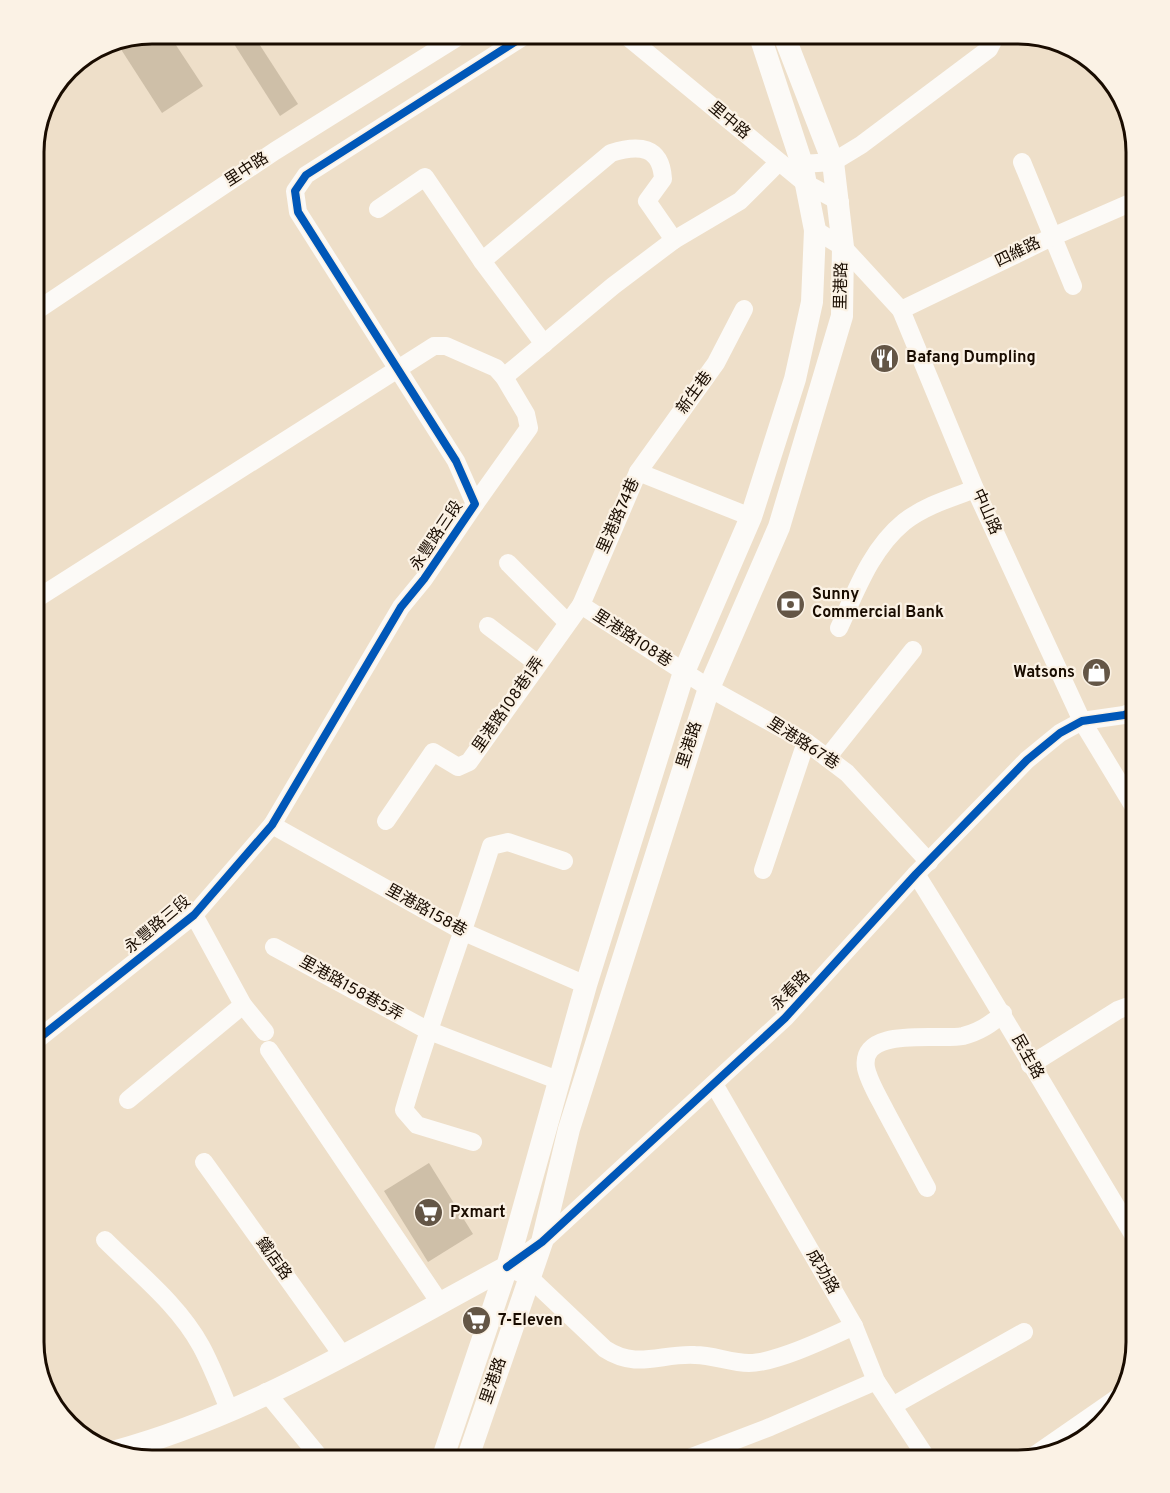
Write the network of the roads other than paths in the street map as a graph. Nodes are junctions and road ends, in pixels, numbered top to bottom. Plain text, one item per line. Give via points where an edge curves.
1 (424, 44) edge
2 (446, 44) edge
3 (512, 44) edge
4 (636, 44) edge
5 (763, 44) edge
6 (787, 44) edge
7 (992, 44) edge
8 (779, 162) junction
9 (833, 162) junction
10 (1022, 162) dead end
11 (804, 173) junction
12 (840, 202) junction
13 (1126, 205) edge
14 (378, 208) dead end
15 (815, 230) junction
16 (1052, 237) junction
17 (674, 240) junction
18 (843, 247) junction
19 (482, 261) junction
20 (1073, 286) dead end
21 (44, 293) edge
22 (44, 306) edge
23 (744, 309) dead end
24 (901, 310) junction
25 (544, 344) junction
26 (396, 369) junction
27 (504, 376) junction
28 (638, 472) junction
29 (975, 489) junction
30 (475, 504) junction
31 (751, 516) junction
32 (508, 563) dead end
33 (44, 594) edge
34 (581, 605) junction
35 (567, 622) junction
36 (488, 626) dead end
37 (839, 628) dead end
38 (914, 650) dead end
39 (538, 664) junction
40 (684, 672) junction
41 (709, 688) junction
42 (1126, 714) edge
43 (1082, 721) junction
44 (806, 742) junction
45 (827, 758) junction
46 (1126, 794) edge
47 (386, 821) dead end
48 (272, 825) junction
49 (564, 861) dead end
50 (922, 868) junction
51 (763, 870) dead end
52 (194, 915) junction
53 (464, 932) junction
54 (274, 947) dead end
55 (586, 985) junction
56 (243, 1005) junction
57 (1126, 1007) edge
58 (1003, 1013) junction
59 (427, 1030) junction
60 (265, 1032) dead end
61 (44, 1034) edge
62 (269, 1050) dead end
63 (1030, 1065) junction
64 (560, 1081) junction
65 (714, 1084) junction
66 (128, 1100) dead end
67 (473, 1142) dead end
68 (204, 1162) dead end
69 (927, 1188) dead end
70 (1126, 1223) edge
71 (105, 1240) dead end
72 (542, 1242) junction
73 (507, 1267) junction
74 (529, 1277) junction
75 (440, 1303) junction
76 (854, 1326) junction
77 (1024, 1332) dead end
78 (342, 1356) junction
79 (876, 1380) junction
80 (266, 1392) junction
81 (894, 1405) junction
82 (1104, 1407) edge
83 (230, 1409) junction
84 (1050, 1445) edge
85 (128, 1447) edge
86 (314, 1450) edge
87 (445, 1450) edge
88 (470, 1450) edge
89 (710, 1450) edge
90 (922, 1450) edge

1 - 21 street, 里中路
2 - 22 street, 里中路 via 266,157
3 - 26 street, 永豐路三段 via 306,175 295,191 298,212
4 - 8 street, 里中路
5 - 11 main road, 里港路
6 - 9 main road, 里港路
7 - 9 street via 861,145
8 - 11 street, 里中路
8 - 17 street via 740,201
9 - 11 street
9 - 12 main road, 里港路
10 - 16 street
11 - 12 street, 里中路
11 - 15 main road, 里港路
12 - 18 main road, 里港路
13 - 16 street, 四維路
14 - 19 street via 425,177
15 - 18 street, 中山路
15 - 31 main road, 里港路 via 812,302 797,368
16 - 20 street
16 - 24 street, 四維路
17 - 19 street via 647,201 663,179 662,163 652,153 632,146 611,153
17 - 25 street
18 - 24 street, 中山路
18 - 41 main road, 里港路 via 842,316 823,387 778,527
19 - 25 street
23 - 28 street, 新生巷 via 716,363
24 - 29 street, 中山路
25 - 27 street
26 - 27 street via 434,346 446,346 496,368
26 - 30 street, 永豐路三段 via 456,461
26 - 33 street
27 - 30 street via 526,414 529,428
28 - 31 street, 里港路74巷
28 - 34 street, 里港路74巷
29 - 37 street via 933,505 904,522 865,570
29 - 43 street, 中山路
30 - 48 street, 永豐路三段 via 401,607
31 - 40 main road, 里港路
32 - 35 street, 里港路108巷
34 - 35 street, 里港路108巷1弄
34 - 40 street, 里港路108巷
35 - 39 street, 里港路108巷1弄
36 - 39 street
38 - 45 street
39 - 47 street, 里港路108巷1弄 via 469,762 458,767 433,752
40 - 41 street, 里港路67巷
40 - 55 main road, 里港路
41 - 44 street, 里港路67巷
41 - 72 main road, 里港路 via 576,1106
42 - 43 street
43 - 46 street, 中山路
43 - 50 street, 永春路 via 1027,760
44 - 45 street, 里港路67巷
44 - 51 street
45 - 50 street, 里港路67巷 via 847,773
48 - 52 street, 永豐路三段
48 - 53 street, 里港路158巷
49 - 53 street via 508,842 491,846
50 - 58 street, 民生路
50 - 65 street, 永春路 via 785,1018
52 - 56 street, 永豐路三段
52 - 61 street, 永豐路三段
53 - 55 street, 里港路158巷
53 - 59 street
54 - 59 street, 里港路158巷5弄
55 - 64 main road, 里港路
56 - 60 street, 永豐路三段
56 - 66 street
57 - 63 street
58 - 63 street, 民生路
58 - 69 street via 992,1024 970,1033 891,1038 872,1047 867,1055 866,1068 878,1095
59 - 64 street, 里港路158巷5弄
59 - 67 street via 404,1110 417,1125
62 - 75 street
63 - 70 street, 民生路
64 - 73 main road, 里港路
65 - 72 street, 永春路
65 - 76 street, 成功路
68 - 78 street, 鐵店路
71 - 83 street via 169,1302 201,1345
72 - 73 street, 永春路
72 - 74 main road, 里港路
73 - 74 street
73 - 75 main road
73 - 87 main road, 里港路
74 - 76 street via 605,1350 639,1362 695,1355 751,1363 803,1349
74 - 88 main road, 里港路
75 - 78 main road
76 - 79 street, 成功路
77 - 81 street
78 - 80 main road
79 - 81 street, 成功路
79 - 89 street
80 - 83 main road
80 - 86 street
81 - 90 street, 成功路
82 - 84 street
83 - 85 main road

